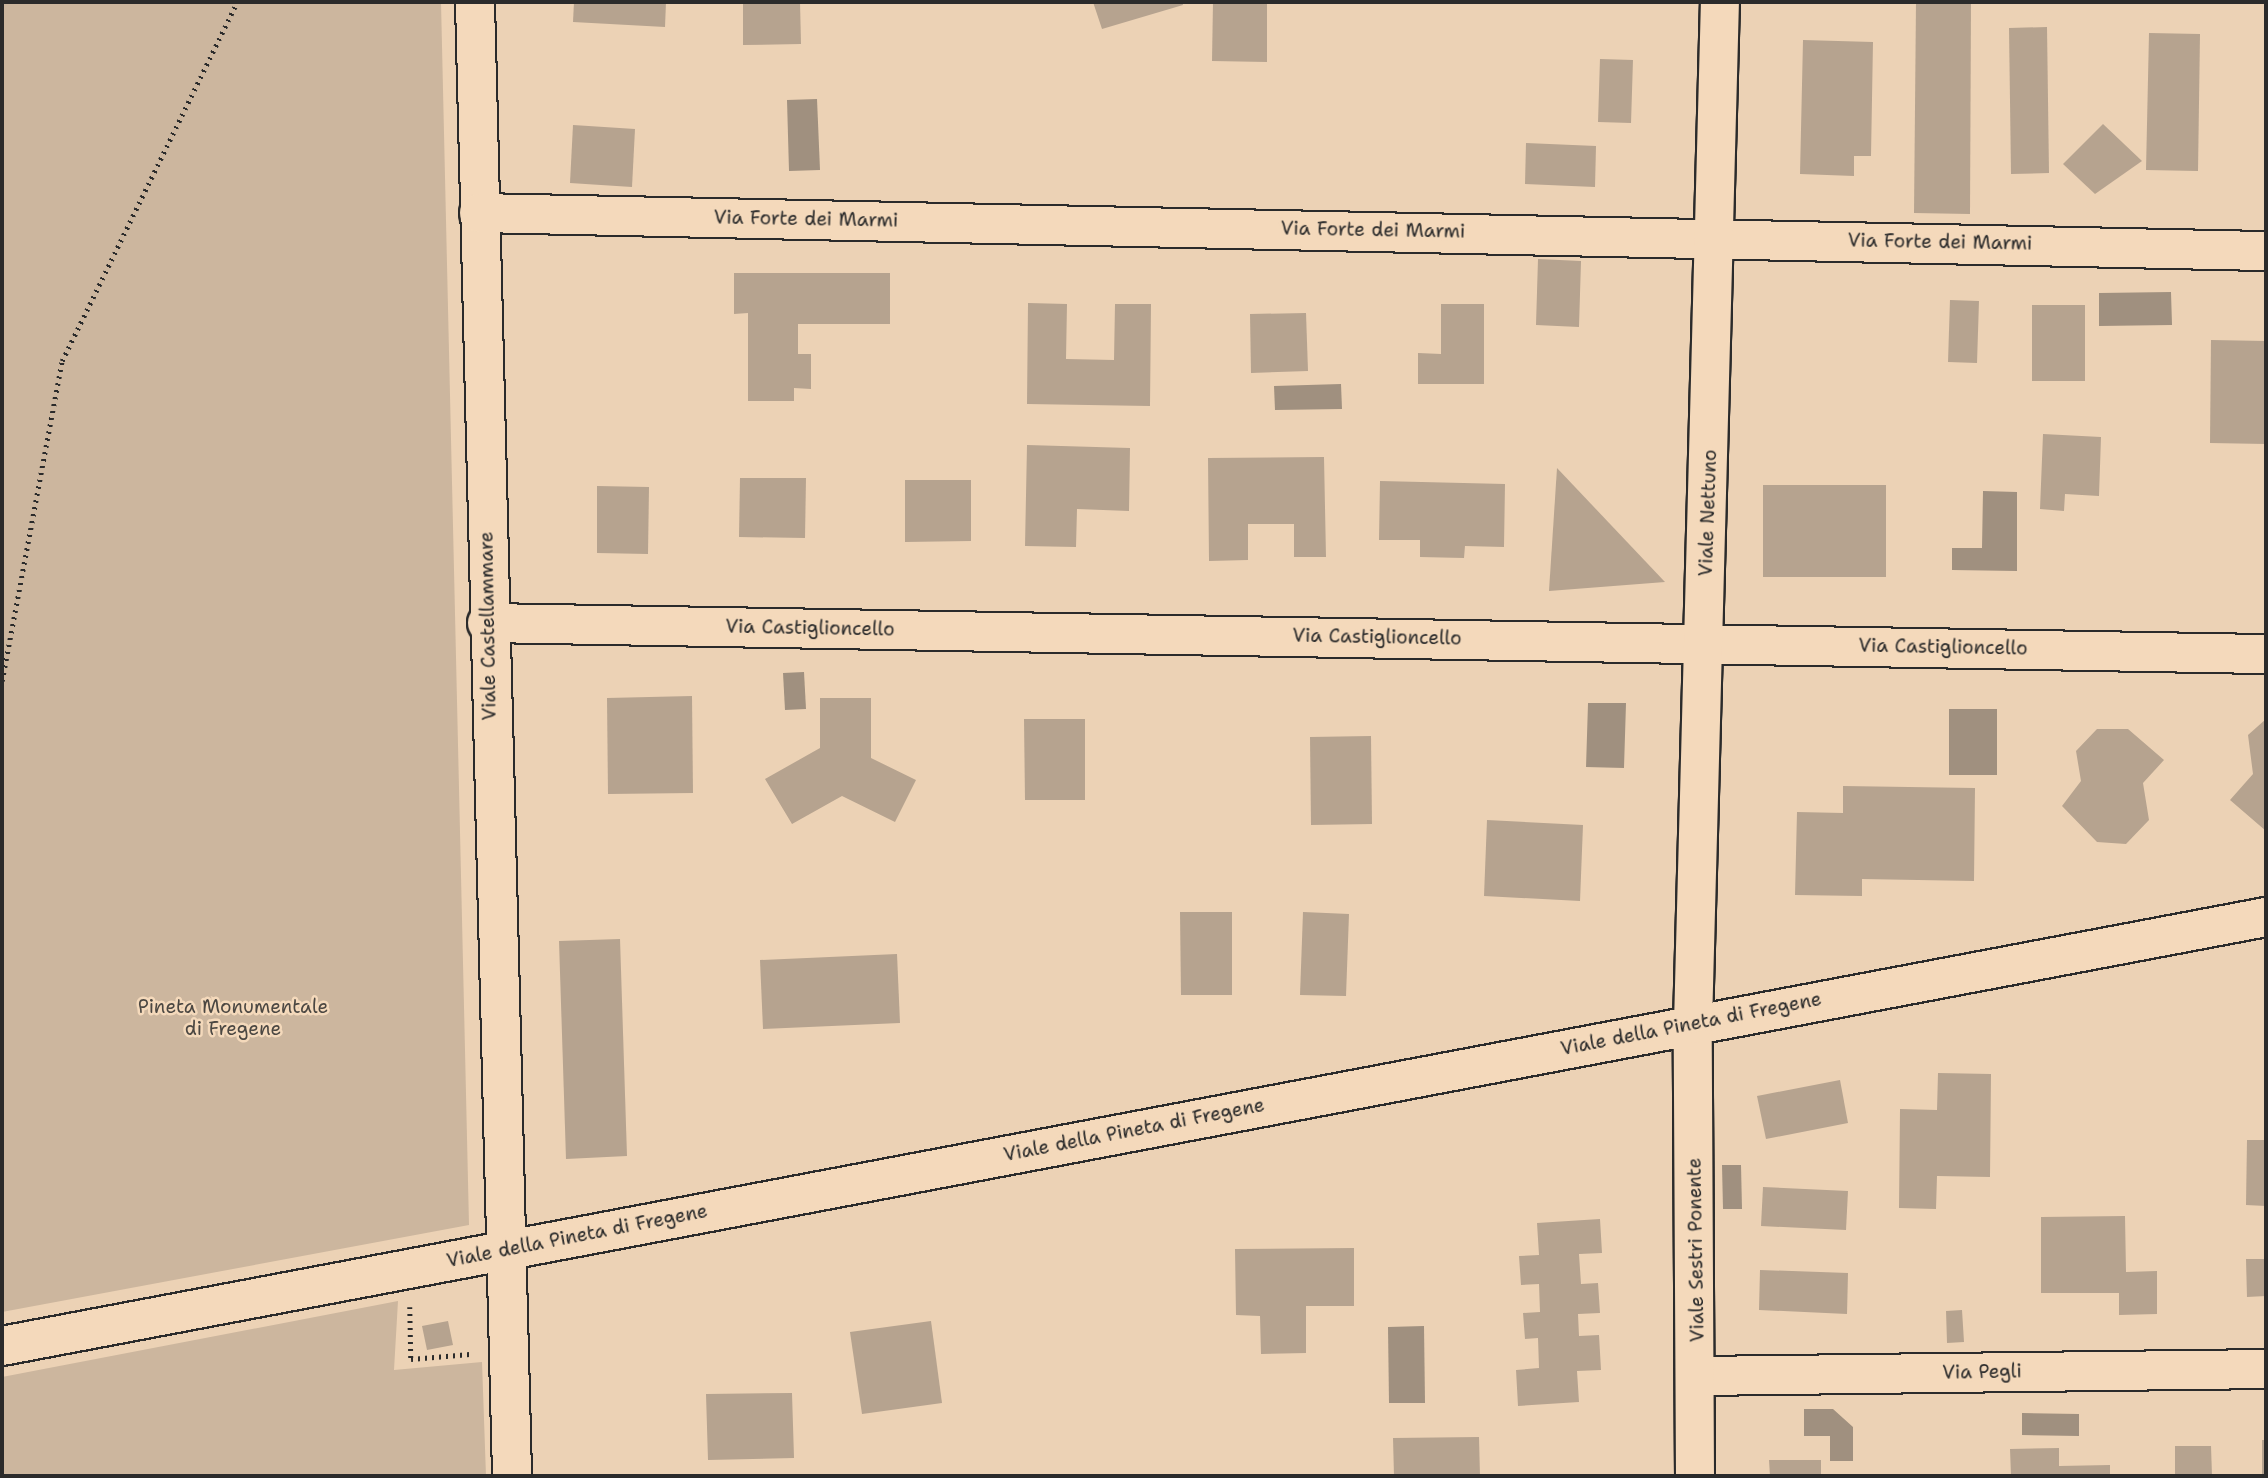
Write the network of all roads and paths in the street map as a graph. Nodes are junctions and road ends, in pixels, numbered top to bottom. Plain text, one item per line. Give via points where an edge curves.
1 (237, 2) edge
2 (475, 2) edge
3 (1720, 2) edge
4 (480, 213) junction
5 (1716, 237) junction
6 (2266, 251) edge
7 (487, 623) junction
8 (1704, 643) junction
9 (2266, 654) edge
10 (2, 681) edge
11 (2266, 917) edge
12 (1693, 1024) junction
13 (508, 1249) junction
14 (2, 1346) edge
15 (2266, 1369) edge
16 (1697, 1376) junction
17 (512, 1476) edge
18 (1695, 1476) edge

1 - 10 path via 62,361
2 - 4 street, Viale Castellammare
3 - 5 street, Viale Nettuno
4 - 5 street, Via Forte dei Marmi
4 - 7 street, Viale Castellammare
5 - 6 street, Via Forte dei Marmi
5 - 8 street, Viale Nettuno
7 - 8 street, Via Castiglioncello
7 - 13 street, Viale Castellammare
8 - 9 street, Via Castiglioncello
8 - 12 street, Viale Nettuno
11 - 12 street, Viale della Pineta di Fregene
12 - 13 street, Viale della Pineta di Fregene
12 - 16 street, Viale Sestri Ponente
13 - 14 street, Viale della Pineta di Fregene
13 - 17 street, Viale Castellammare
15 - 16 street, Via Pegli
16 - 18 street, Viale Sestri Ponente

